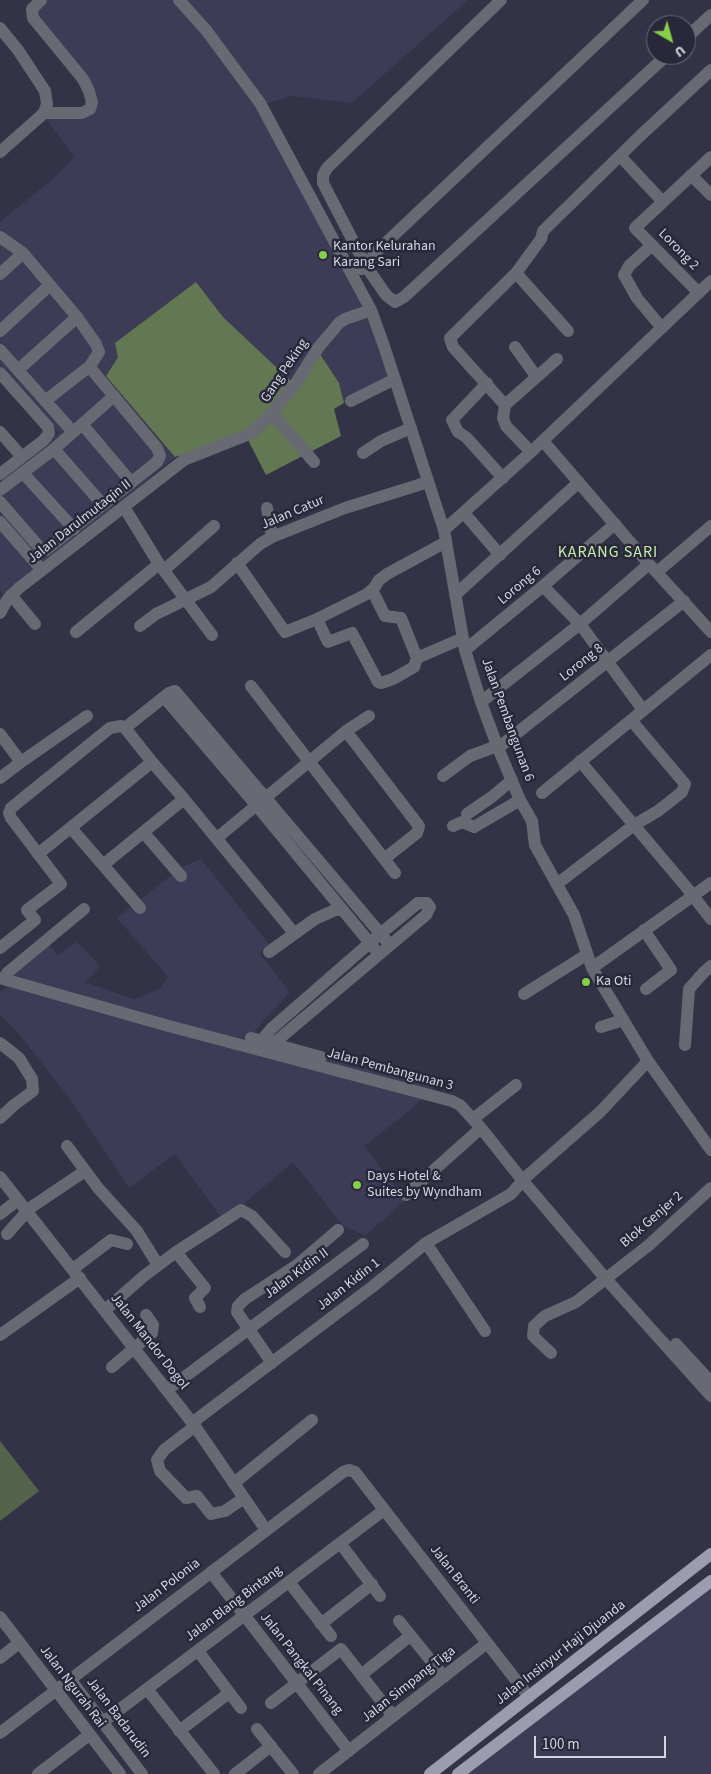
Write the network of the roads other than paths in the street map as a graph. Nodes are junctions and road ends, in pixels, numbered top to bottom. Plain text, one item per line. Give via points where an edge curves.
1 (41, 0) edge
2 (179, 0) edge
3 (501, 0) edge
4 (643, 0) edge
5 (711, 15) edge
6 (0, 28) edge
7 (696, 29) edge
8 (657, 65) edge
9 (711, 70) edge
10 (44, 113) junction
11 (0, 152) edge
12 (620, 156) junction
13 (711, 157) edge
14 (691, 175) junction
15 (711, 195) edge
16 (663, 202) junction
17 (0, 237) edge
18 (652, 245) junction
19 (24, 253) junction
20 (366, 266) junction
21 (516, 273) junction
22 (0, 274) edge
23 (352, 275) junction
24 (711, 281) edge
25 (50, 285) junction
26 (698, 293) junction
27 (371, 310) junction
28 (77, 318) junction
29 (662, 328) junction
30 (0, 331) edge
31 (568, 331) dead end
32 (514, 347) dead end
33 (0, 350) edge
34 (557, 359) dead end
35 (90, 366) junction
36 (18, 370) junction
37 (0, 373) edge
38 (536, 376) junction
39 (395, 379) junction
40 (487, 383) junction
41 (114, 396) junction
42 (45, 401) junction
43 (351, 401) dead end
44 (505, 405) junction
45 (272, 413) junction
46 (78, 428) junction
47 (411, 428) junction
48 (0, 432) edge
49 (543, 441) junction
50 (54, 449) junction
51 (531, 452) junction
52 (364, 453) dead end
53 (22, 457) junction
54 (314, 462) dead end
55 (23, 473) junction
56 (0, 474) edge
57 (503, 478) junction
58 (131, 482) junction
59 (428, 482) junction
60 (579, 482) junction
61 (0, 490) edge
62 (0, 502) edge
63 (103, 505) junction
64 (124, 507) junction
65 (267, 508) dead end
66 (464, 513) junction
67 (0, 522) edge
68 (615, 524) junction
69 (214, 526) dead end
70 (711, 526) edge
71 (74, 529) junction
72 (445, 536) junction
73 (272, 537) junction
74 (500, 555) junction
75 (237, 563) junction
76 (161, 567) junction
77 (653, 568) junction
78 (42, 570) junction
79 (543, 586) junction
80 (372, 590) junction
81 (455, 595) junction
82 (185, 600) junction
83 (684, 601) junction
84 (4, 602) edge
85 (317, 619) junction
86 (35, 624) dead end
87 (580, 624) junction
88 (140, 626) dead end
89 (76, 632) dead end
90 (711, 632) edge
91 (212, 635) dead end
92 (464, 644) junction
93 (417, 658) junction
94 (710, 658) edge
95 (607, 662) junction
96 (251, 686) dead end
97 (481, 702) junction
98 (643, 710) junction
99 (87, 716) dead end
100 (369, 716) dead end
101 (631, 720) junction
102 (125, 728) junction
103 (346, 730) junction
104 (0, 734) edge
105 (498, 747) junction
106 (309, 761) junction
107 (580, 761) junction
108 (20, 762) junction
109 (152, 762) junction
110 (444, 776) dead end
111 (0, 778) edge
112 (512, 780) junction
113 (542, 793) dead end
114 (184, 799) junction
115 (520, 800) junction
116 (262, 802) junction
117 (467, 814) dead end
118 (4, 817) edge
119 (634, 824) junction
120 (453, 826) dead end
121 (71, 828) junction
122 (144, 833) junction
123 (217, 838) junction
124 (38, 854) junction
125 (384, 859) junction
126 (103, 866) junction
127 (394, 873) dead end
128 (181, 876) dead end
129 (711, 883) edge
130 (557, 884) junction
131 (692, 895) junction
132 (140, 908) dead end
133 (84, 909) dead end
134 (342, 910) junction
135 (711, 919) edge
136 (644, 930) junction
137 (294, 933) junction
138 (380, 934) junction
139 (370, 943) junction
140 (390, 946) junction
141 (0, 948) edge
142 (270, 952) dead end
143 (379, 954) junction
144 (586, 955) junction
145 (711, 966) edge
146 (592, 968) junction
147 (2, 974) edge
148 (646, 989) dead end
149 (524, 994) dead end
150 (623, 1020) junction
151 (601, 1027) dead end
152 (269, 1042) junction
153 (0, 1043) edge
154 (685, 1045) dead end
155 (648, 1061) junction
156 (516, 1085) dead end
157 (0, 1118) edge
158 (480, 1121) junction
159 (68, 1146) dead end
160 (711, 1150) edge
161 (85, 1171) junction
162 (525, 1178) junction
163 (1, 1181) edge
164 (709, 1194) edge
165 (406, 1195) dead end
166 (18, 1200) junction
167 (28, 1212) junction
168 (0, 1214) edge
169 (338, 1230) dead end
170 (8, 1234) dead end
171 (426, 1243) junction
172 (127, 1244) dead end
173 (363, 1244) dead end
174 (176, 1252) junction
175 (285, 1252) dead end
176 (158, 1265) junction
177 (76, 1273) junction
178 (609, 1276) junction
179 (200, 1307) dead end
180 (105, 1310) junction
181 (146, 1315) dead end
182 (249, 1328) junction
183 (485, 1331) dead end
184 (0, 1335) edge
185 (135, 1348) junction
186 (551, 1354) dead end
187 (272, 1363) junction
188 (112, 1367) dead end
189 (711, 1382) edge
190 (167, 1390) junction
191 (711, 1396) edge
192 (312, 1420) dead end
193 (194, 1424) junction
194 (355, 1472) joint
195 (234, 1484) junction
196 (244, 1498) junction
197 (384, 1510) junction
198 (266, 1530) junction
199 (340, 1543) junction
200 (711, 1554) edge
201 (690, 1571) junction
202 (211, 1572) junction
203 (289, 1582) junction
204 (372, 1584) junction
205 (706, 1584) edge
206 (380, 1596) dead end
207 (244, 1616) junction
208 (0, 1617) edge
209 (399, 1621) dead end
210 (321, 1624) junction
211 (331, 1636) dead end
212 (410, 1636) junction
213 (19, 1642) junction
214 (487, 1643) junction
215 (198, 1651) junction
216 (0, 1658) edge
217 (360, 1675) junction
218 (444, 1677) junction
219 (70, 1679) junction
220 (296, 1684) junction
221 (147, 1689) junction
222 (56, 1690) junction
223 (229, 1693) junction
224 (529, 1697) junction
225 (271, 1703) dead end
226 (241, 1708) dead end
227 (394, 1716) junction
228 (103, 1722) junction
229 (257, 1729) dead end
230 (179, 1731) junction
231 (0, 1733) edge
232 (89, 1735) junction
233 (271, 1746) junction
234 (349, 1751) junction
235 (45, 1772) edge
236 (434, 1773) edge
237 (120, 1774) edge
238 (142, 1774) edge
239 (214, 1774) edge
240 (235, 1774) edge
241 (293, 1774) edge
242 (319, 1774) edge
243 (458, 1774) edge

1 - 10 street via 32,9 32,18 83,80 92,102 90,109 82,113
2 - 23 street, Jalan Pembangunan 6 via 206,30 260,103
3 - 20 street via 323,175 323,183
4 - 20 street via 375,253
5 - 7 street
6 - 10 street via 46,91
8 - 20 street via 399,301 395,302 386,295
9 - 12 street
10 - 11 street
12 - 16 street
12 - 21 street via 543,231 541,239
13 - 14 street
14 - 15 street
14 - 16 street
16 - 18 street, Lorong 2 via 635,228
17 - 19 street
18 - 26 street, Lorong 2
18 - 29 street via 624,275 637,298
19 - 22 street
19 - 25 street
20 - 23 street
21 - 31 street
21 - 40 street via 450,338 453,347
23 - 27 street, Jalan Pembangunan 6
24 - 26 street
25 - 28 street
25 - 30 street
26 - 29 street
27 - 39 street, Jalan Pembangunan 6
27 - 45 street, Gang Peking via 339,323
28 - 35 street via 98,347 97,356
28 - 36 street
29 - 49 street
32 - 38 street
33 - 36 street
34 - 38 street
35 - 41 street
35 - 42 street
36 - 42 street
37 - 53 street via 48,427 49,433 44,440
38 - 44 street
39 - 43 street
39 - 47 street, Jalan Pembangunan 6
40 - 44 street
40 - 57 street via 452,420 458,432
41 - 46 street
41 - 58 street via 160,453 157,462
42 - 46 street
44 - 51 street via 503,418 506,426
45 - 54 street, Gang Peking
45 - 64 street, Jalan Darulmutaqin II via 252,432 184,460
46 - 50 street
46 - 58 street
47 - 52 street via 381,441
47 - 59 street, Jalan Pembangunan 6
48 - 53 street
49 - 51 street
49 - 60 street
50 - 55 street
50 - 63 street
51 - 57 street
53 - 56 street
55 - 61 street
55 - 71 street
57 - 66 street
58 - 63 street
59 - 72 street, Jalan Pembangunan 6
59 - 73 street, Jalan Catur via 345,508
60 - 68 street
60 - 74 street
62 - 71 street via 43,550
63 - 71 street
64 - 76 street
64 - 78 street, Jalan Darulmutaqin II
65 - 73 street
66 - 72 street
66 - 74 street
67 - 78 street
68 - 77 street
68 - 79 street, Lorong 6
69 - 76 street
70 - 77 street
72 - 80 street via 378,580
72 - 81 street, Jalan Pembangunan 6
73 - 75 street, Jalan Catur
74 - 81 street
75 - 82 street, Jalan Catur via 211,587
75 - 85 street via 285,632
76 - 82 street
76 - 89 street
77 - 83 street
77 - 87 street
78 - 84 street, Jalan Darulmutaqin II
79 - 87 street
79 - 92 street, Lorong 6
80 - 85 street
80 - 93 street via 386,616 401,618
81 - 92 street, Jalan Pembangunan 6
82 - 88 street, Jalan Catur
82 - 91 street
83 - 90 street
83 - 95 street, Lorong 8
84 - 86 street
85 - 93 street via 328,642 352,633 378,682 393,679 414,667
87 - 95 street
87 - 97 street
92 - 93 street, Lorong 6
92 - 97 street, Jalan Pembangunan 6
94 - 98 street
95 - 98 street
95 - 105 street, Lorong 8
96 - 106 street
97 - 105 street, Jalan Pembangunan 6
98 - 101 street
99 - 108 street
100 - 103 street
101 - 107 street
101 - 119 street via 685,784 682,792 658,811
102 - 109 street
102 - 116 street via 175,691
102 - 118 street via 110,728
103 - 106 street
103 - 125 street via 419,826 417,833
104 - 108 street
105 - 110 street, Lorong 8 via 470,756
105 - 112 street, Jalan Pembangunan 6
106 - 116 street
106 - 125 street
107 - 113 street
107 - 119 street
108 - 111 street
109 - 114 street
109 - 121 street
112 - 115 street, Jalan Pembangunan 6
112 - 117 street
114 - 122 street
114 - 123 street
115 - 120 street via 474,827 462,822
115 - 130 street, Jalan Pembangunan 6 via 532,821 535,845
116 - 123 street
116 - 134 street
116 - 138 street
118 - 124 street
119 - 130 street
119 - 131 street
121 - 124 street
121 - 126 street
122 - 126 street
122 - 128 street
123 - 137 street
124 - 141 street via 61,884 27,910 35,920
125 - 127 street
126 - 132 street
129 - 131 street
130 - 144 street, Jalan Pembangunan 6 via 574,915
131 - 135 street
131 - 136 street
133 - 147 street
134 - 137 street via 315,919
134 - 139 street
136 - 146 street
136 - 148 street via 671,970
137 - 142 street
138 - 139 street
138 - 140 street
138 - 140 street via 418,902 427,903 430,907 426,915
139 - 143 street
139 - 152 street
140 - 143 street
143 - 152 street
144 - 146 street, Jalan Pembangunan 6
144 - 149 street
145 - 154 street via 689,989
146 - 150 street, Jalan Pembangunan 6
147 - 152 street, Jalan Pembangunan 3 via 193,1028
150 - 151 street
150 - 155 street, Jalan Pembangunan 6
152 - 158 street, Jalan Pembangunan 3 via 451,1094 464,1100
153 - 157 street via 19,1058 32,1079 34,1091
155 - 160 street, Jalan Pembangunan 6
155 - 162 street, Jalan Kidin 1 via 600,1112
156 - 158 street
158 - 162 street, Jalan Pembangunan 3
158 - 165 street
159 - 161 street
161 - 167 street
161 - 176 street via 137,1231
162 - 171 street, Jalan Kidin 1 via 505,1197
162 - 178 street, Jalan Pembangunan 3 via 580,1238
163 - 166 street, Jalan Mandor Dogol
164 - 178 street, Blok Genjer 2
166 - 167 street, Jalan Mandor Dogol
166 - 168 street
167 - 170 street
167 - 177 street, Jalan Mandor Dogol
169 - 182 street via 298,1265 238,1306 237,1312
171 - 183 street
171 - 187 street, Jalan Kidin 1
172 - 177 street via 111,1240
173 - 182 street, Jalan Kidin II
174 - 175 street via 241,1210 252,1216
174 - 176 street
174 - 179 street via 205,1288 195,1298
176 - 180 street
177 - 180 street, Jalan Mandor Dogol
177 - 184 street
178 - 186 street, Blok Genjer 2 via 576,1302 545,1316 534,1326 533,1336
178 - 189 street, Jalan Pembangunan 3
178 - 191 street, Jalan Pembangunan 3
180 - 185 street, Jalan Mandor Dogol
181 - 185 street via 154,1325 152,1333
182 - 187 street
182 - 190 street, Jalan Kidin II
185 - 188 street
185 - 190 street, Jalan Mandor Dogol
187 - 193 street, Jalan Kidin 1
190 - 193 street, Jalan Mandor Dogol
192 - 195 street
193 - 195 street, Jalan Mandor Dogol
193 - 196 street, Jalan Kidin 1 via 164,1450 157,1460 160,1471 186,1498 197,1496 211,1514 225,1511
194 - 197 street, Jalan Branti
194 - 198 street, Jalan Polonia via 343,1472
195 - 196 street, Jalan Mandor Dogol
196 - 198 street, Jalan Mandor Dogol
197 - 199 street, Jalan Blang Bintang
197 - 214 street, Jalan Branti
198 - 202 street, Jalan Polonia
199 - 203 street, Jalan Blang Bintang
199 - 204 street
200 - 201 main road, Jalan Insinyur Haji Djuanda
201 - 205 main road via 694,1584 698,1587
201 - 224 main road, Jalan Insinyur Haji Djuanda
202 - 207 street, Jalan Pangkal Pinang
202 - 219 street, Jalan Polonia
203 - 207 street, Jalan Blang Bintang
203 - 210 street
204 - 206 street
204 - 210 street
205 - 243 main road
207 - 215 street, Jalan Blang Bintang
207 - 220 street, Jalan Pangkal Pinang
208 - 213 street, Jalan Ngurah Rai
209 - 212 street
210 - 211 street
212 - 217 street
212 - 218 street
213 - 216 street
213 - 222 street, Jalan Ngurah Rai
214 - 218 street, Jalan Simpang Tiga
214 - 224 street, Jalan Branti
215 - 221 street, Jalan Blang Bintang
215 - 223 street
217 - 220 street via 341,1649
217 - 227 street
218 - 227 street, Jalan Simpang Tiga
219 - 222 street, Jalan Polonia
219 - 228 street, Jalan Badarudin
220 - 225 street
220 - 234 street, Jalan Pangkal Pinang
221 - 228 street, Jalan Blang Bintang
221 - 230 street
222 - 231 street, Jalan Polonia
222 - 232 street, Jalan Ngurah Rai
223 - 226 street
223 - 230 street
224 - 236 main road, Jalan Insinyur Haji Djuanda
227 - 234 street, Jalan Simpang Tiga
228 - 238 street, Jalan Badarudin
229 - 233 street
230 - 239 street
232 - 235 street
232 - 237 street, Jalan Ngurah Rai
233 - 240 street
233 - 241 street
234 - 242 street, Jalan Simpang Tiga

